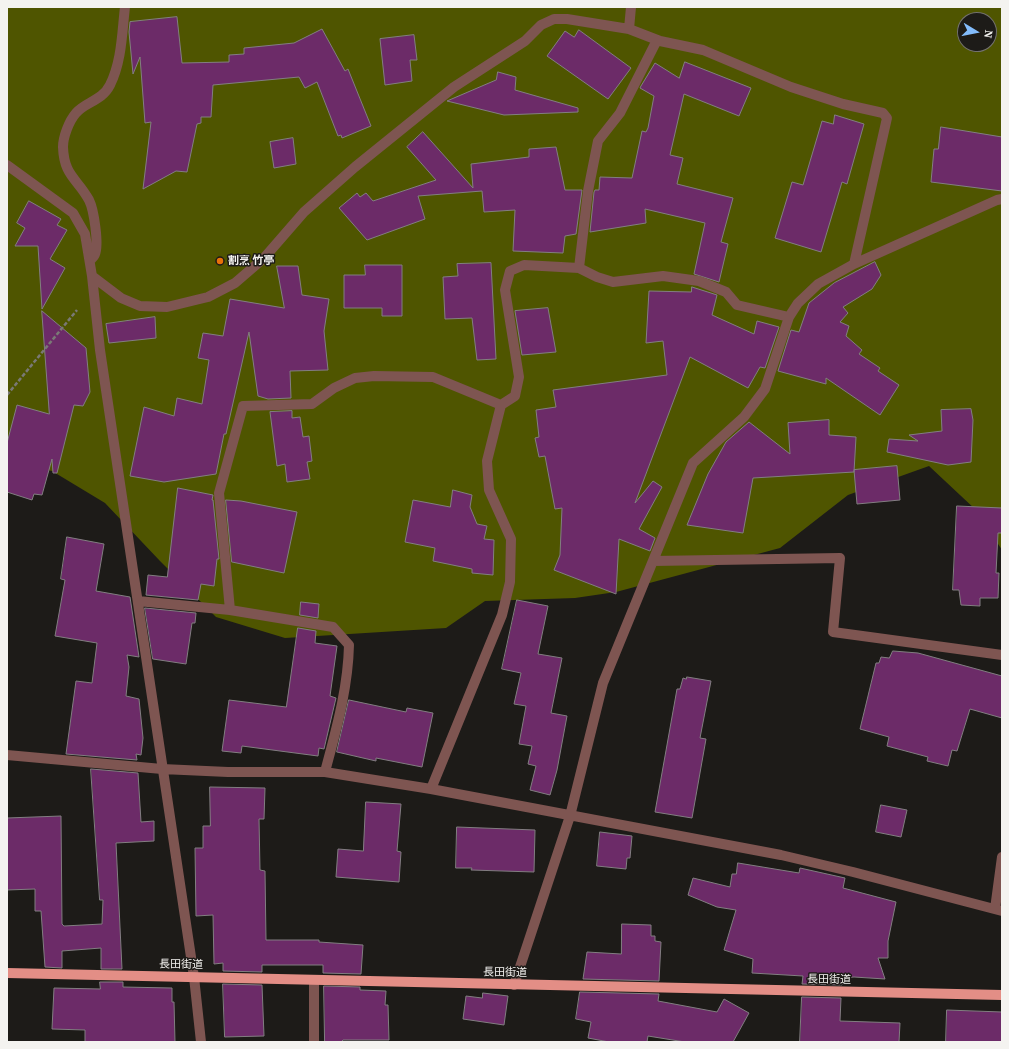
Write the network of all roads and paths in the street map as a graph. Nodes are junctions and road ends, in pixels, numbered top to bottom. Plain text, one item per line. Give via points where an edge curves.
1 (125, 7) edge
2 (631, 7) edge
3 (629, 29) junction
4 (657, 40) junction
5 (7, 165) edge
6 (1002, 199) edge
7 (90, 261) junction
8 (854, 264) junction
9 (579, 268) junction
10 (92, 276) junction
11 (93, 291) junction
12 (790, 317) junction
13 (7, 395) edge
14 (500, 405) junction
15 (653, 561) junction
16 (138, 601) junction
17 (230, 610) junction
18 (1002, 655) edge
19 (7, 755) edge
20 (162, 769) junction
21 (325, 772) junction
22 (431, 789) junction
23 (570, 816) junction
24 (1002, 857) edge
25 (998, 910) edge
26 (7, 973) edge
27 (194, 978) junction
28 (314, 980) junction
29 (514, 985) junction
30 (1002, 995) edge
31 (201, 1042) edge
32 (314, 1042) edge

1 - 7 street via 118,62 110,85 99,98 76,112 63,145 65,164 89,201 94,217 96,254
2 - 3 street
3 - 4 street
3 - 10 street via 567,19 554,19 541,25 525,41 454,86 304,212 264,258 235,283 208,297 167,307 140,306 121,298
4 - 8 street via 703,50 791,87 844,104 883,112 887,118
4 - 9 street via 620,113 598,141 588,190
5 - 7 street via 73,213 85,234
6 - 8 street
7 - 10 street
8 - 12 street via 818,284 798,303
9 - 12 street via 614,282 663,276 699,281 726,292 737,305
9 - 14 street via 524,265 510,271 505,290 519,377 515,396
10 - 11 street
11 - 13 path
11 - 16 street
12 - 15 street via 765,389 744,417 693,463
14 - 17 street via 433,377 374,376 355,378 334,388 312,404 243,406 220,493
14 - 22 street via 487,461 490,490 511,539 510,582 502,615
15 - 18 street via 840,558 833,632
15 - 23 street via 603,683
16 - 17 street
16 - 20 street
17 - 21 street via 333,627 349,645 348,668 339,720
19 - 20 street
20 - 21 street
20 - 27 street
21 - 22 street
22 - 23 street
23 - 25 street via 781,855
23 - 29 street
24 - 25 street
26 - 27 main road, 長田街道
27 - 28 main road, 長田街道
27 - 31 street
28 - 29 main road, 長田街道
28 - 32 street
29 - 30 main road, 長田街道

